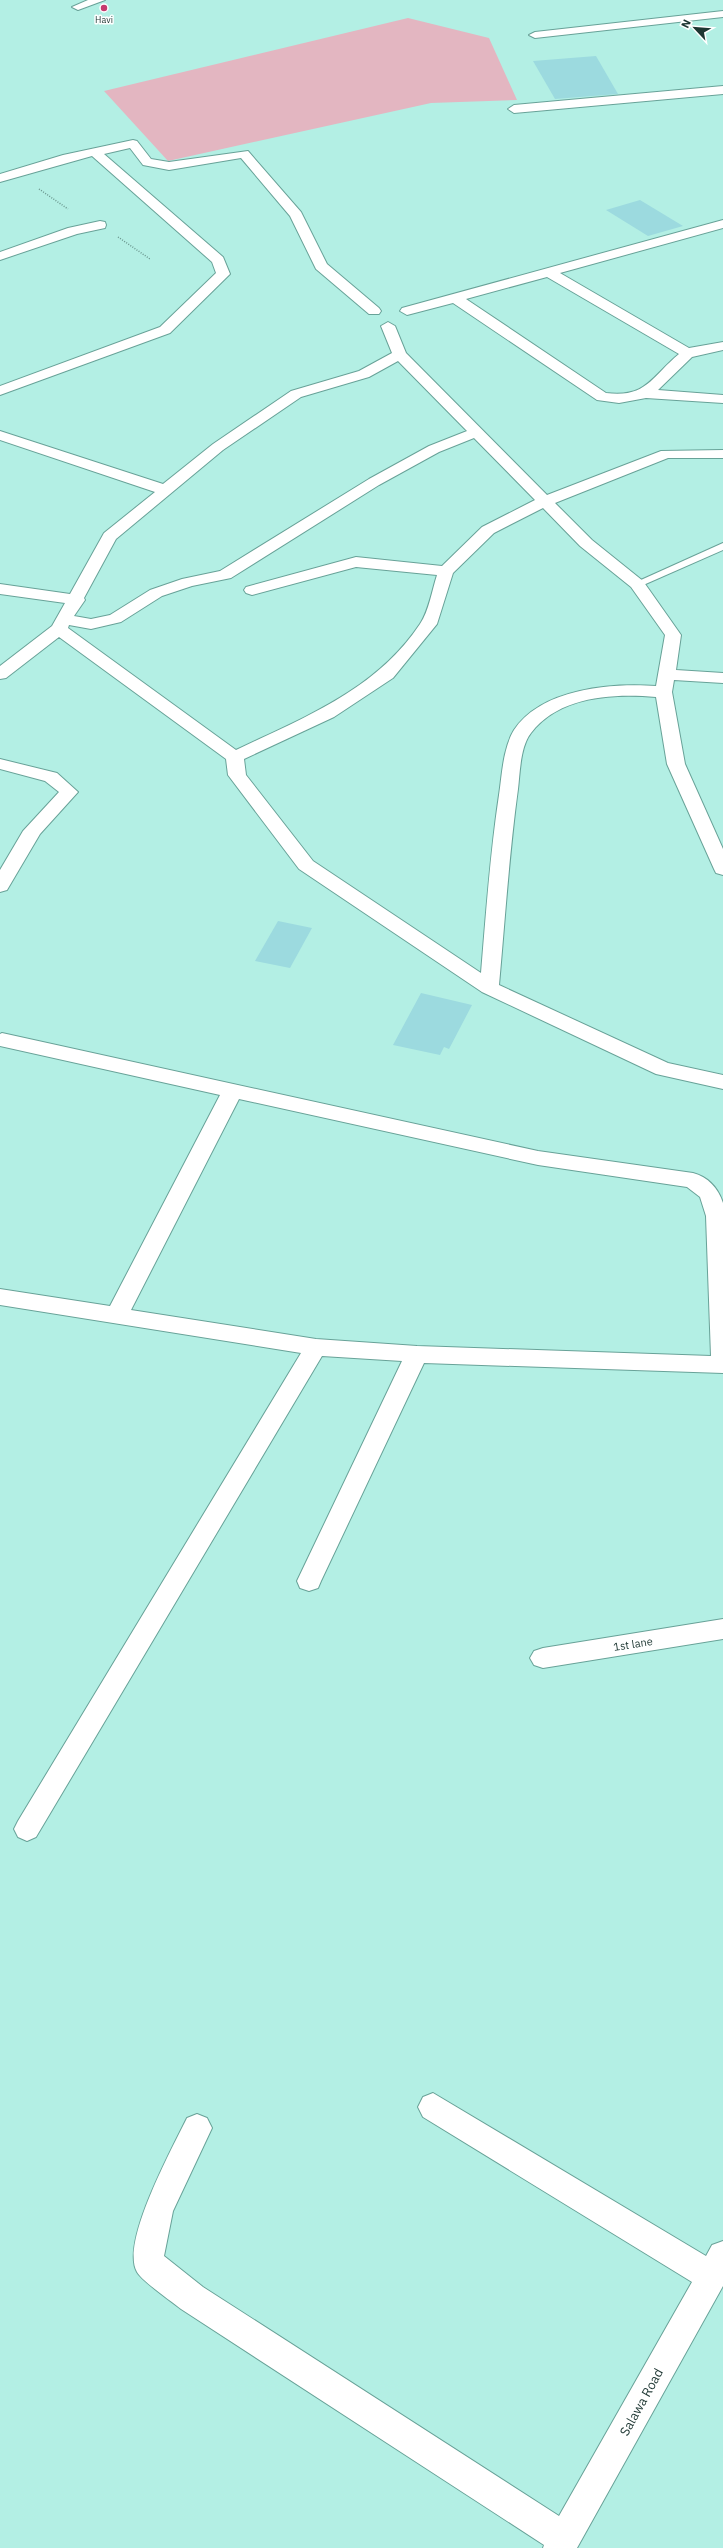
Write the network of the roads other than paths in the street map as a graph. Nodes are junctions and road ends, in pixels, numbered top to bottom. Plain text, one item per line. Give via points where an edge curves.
1 (99, 0) edge
2 (78, 7) dead end
3 (723, 14) edge
4 (535, 35) dead end
5 (723, 90) edge
6 (514, 109) dead end
7 (94, 152) junction
8 (0, 178) edge
9 (723, 224) edge
10 (100, 225) dead end
11 (0, 256) edge
12 (549, 272) junction
13 (455, 298) junction
14 (391, 309) junction
15 (388, 326) junction
16 (723, 346) edge
17 (688, 353) junction
18 (400, 355) junction
19 (0, 391) edge
20 (647, 394) junction
21 (723, 399) edge
22 (477, 432) junction
23 (0, 435) edge
24 (723, 454) edge
25 (165, 490) junction
26 (545, 501) junction
27 (723, 546) edge
28 (446, 571) junction
29 (637, 584) junction
30 (0, 589) edge
31 (252, 590) dead end
32 (77, 600) junction
33 (63, 624) junction
34 (0, 674) edge
35 (667, 674) junction
36 (723, 678) edge
37 (664, 692) junction
38 (235, 757) junction
39 (0, 764) edge
40 (723, 869) edge
41 (0, 886) edge
42 (489, 988) junction
43 (2, 1040) dead end
44 (723, 1082) edge
45 (233, 1090) junction
46 (0, 1297) edge
47 (118, 1314) junction
48 (316, 1347) junction
49 (417, 1354) junction
50 (723, 1362) edge
51 (723, 1365) edge
52 (309, 1581) dead end
53 (723, 1629) edge
54 (543, 1658) dead end
55 (27, 1829) dead end
56 (433, 2107) dead end
57 (196, 2128) dead end
58 (717, 2266) edge
59 (561, 2543) edge

1 - 2 street
3 - 4 street
5 - 6 street
7 - 8 street
7 - 14 street via 133,144 147,162 169,166 244,154 296,215 321,266
7 - 19 street via 218,260 223,274 165,330
9 - 12 street
10 - 11 street via 73,231
12 - 13 street
12 - 17 street
13 - 14 street
13 - 20 street via 602,397 617,400
14 - 15 street via 370,318 373,322
14 - 15 street via 411,318
15 - 18 street
16 - 17 street
17 - 20 street
18 - 22 street
18 - 25 street via 364,374 296,394 218,446
20 - 21 street
22 - 26 street
22 - 33 street via 434,450 381,479 225,575 188,582 156,594 115,619 91,624
23 - 25 street
24 - 26 street via 666,454
25 - 32 street via 110,536
26 - 28 street via 488,530
26 - 29 street via 586,543
27 - 29 lane
28 - 31 street via 356,562
28 - 38 street via 429,624 387,674 328,713
29 - 35 street via 673,635
30 - 32 street
32 - 33 street
33 - 34 street
33 - 38 street
35 - 36 street
35 - 37 street
37 - 40 street via 676,764
37 - 42 street via 627,689 587,693 552,706 521,733 511,771
38 - 42 street via 237,775 306,865
39 - 41 street via 51,777 69,792 32,831
42 - 44 street via 664,1069
43 - 45 street
45 - 47 street
45 - 50 street via 538,1158 693,1180 709,1193 717,1216 720,1342
46 - 47 street
47 - 48 street
48 - 49 street
48 - 55 street
49 - 51 street
49 - 52 street
53 - 54 street, 1st lane
56 - 58 street
57 - 59 street via 158,2209 148,2262 192,2298
58 - 59 street, Salawa Road

